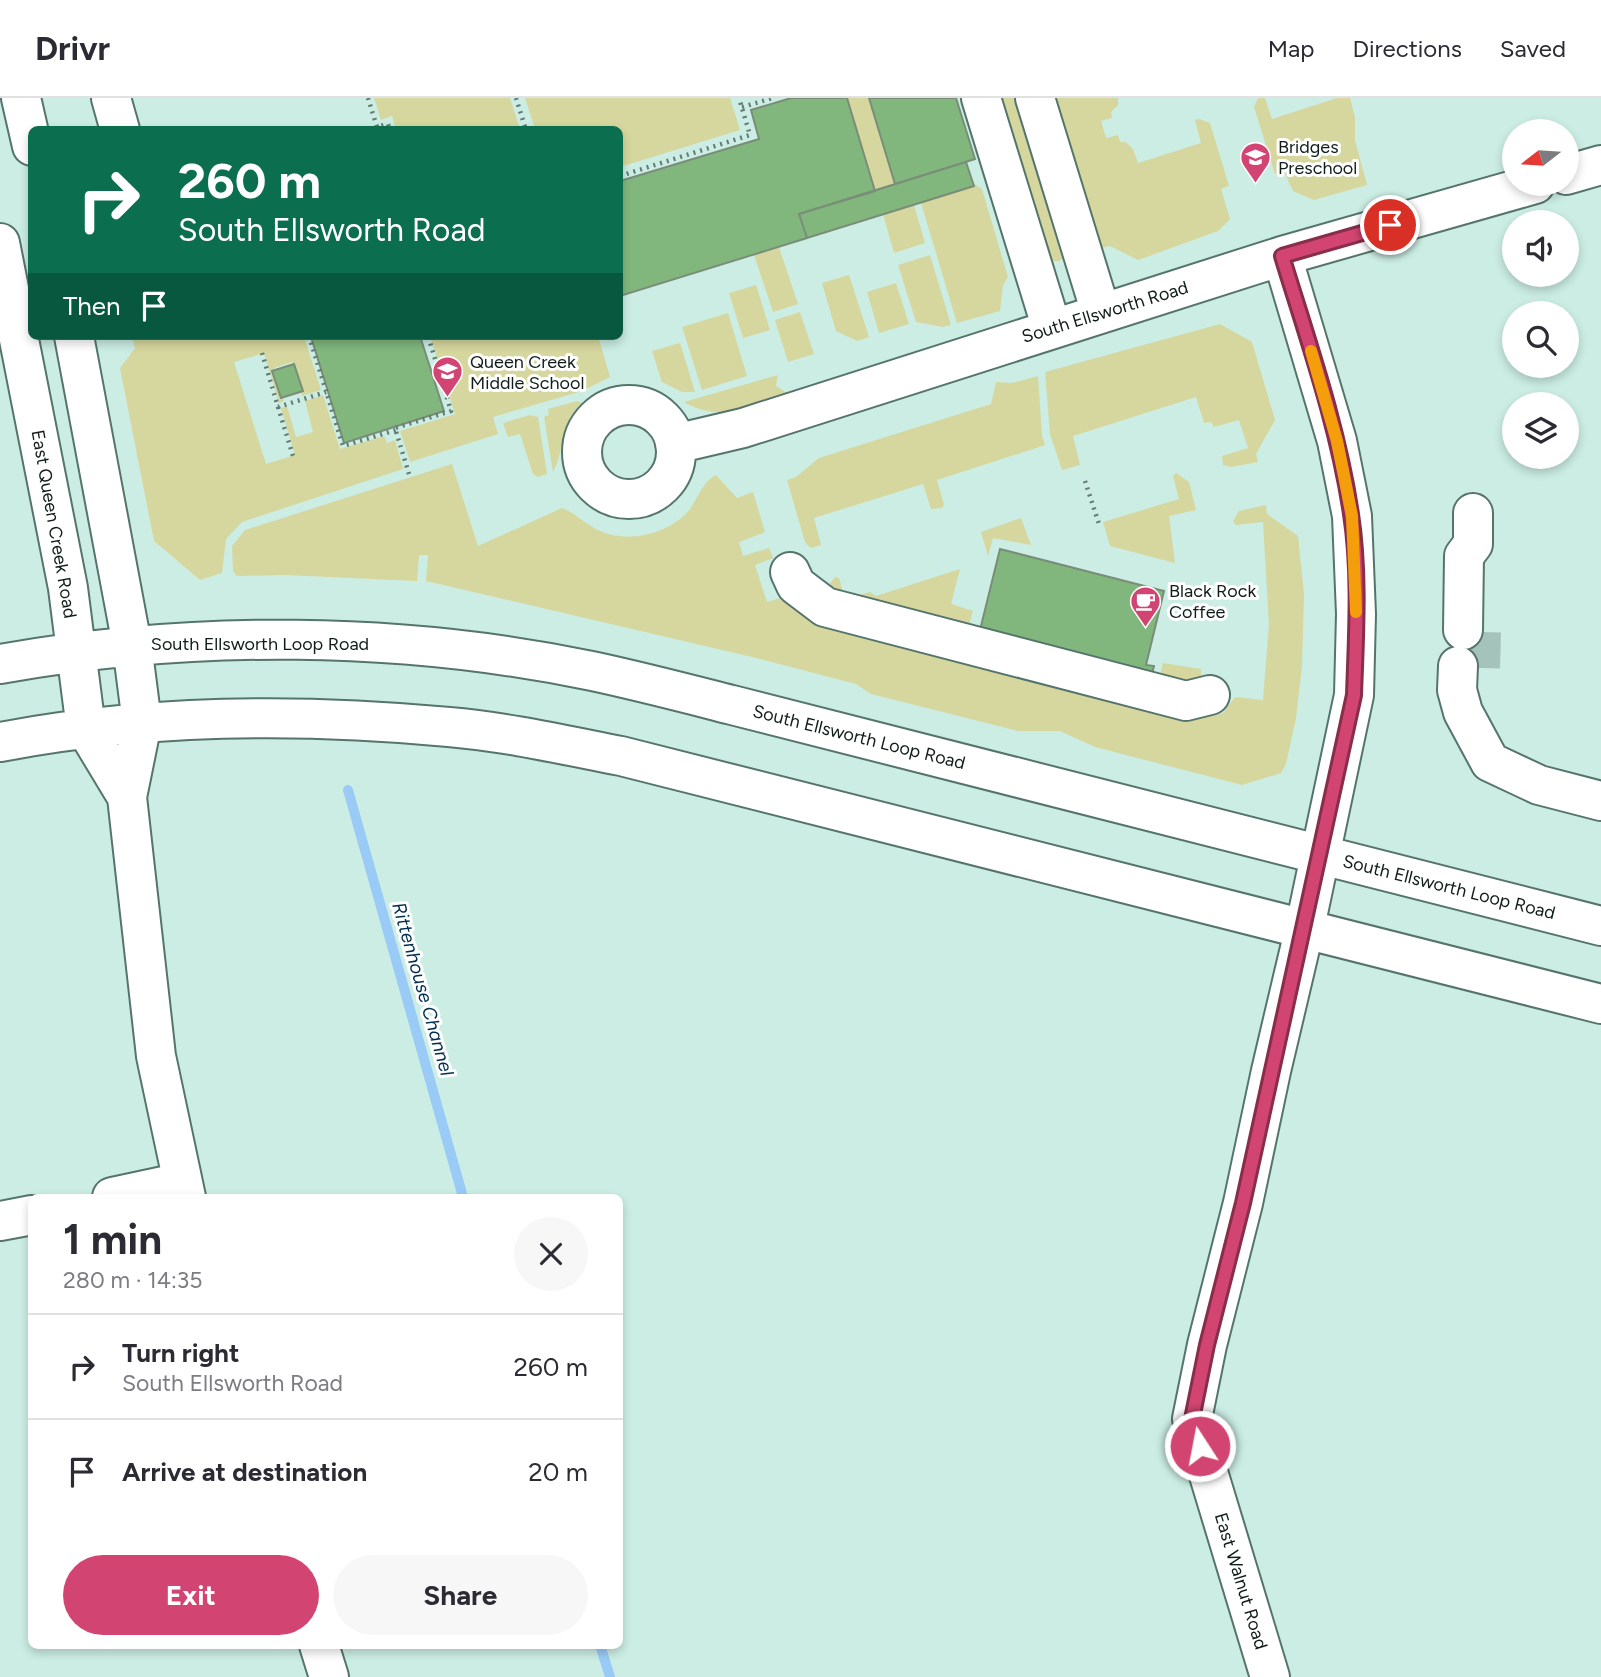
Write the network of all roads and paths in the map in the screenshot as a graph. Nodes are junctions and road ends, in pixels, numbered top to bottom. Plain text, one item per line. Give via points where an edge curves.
1 (21, 98) edge
2 (111, 98) edge
3 (368, 98) edge
4 (516, 98) edge
5 (739, 98) edge
6 (773, 98) edge
7 (981, 98) edge
8 (1035, 98) edge
9 (742, 107) junction
10 (119, 126) edge
11 (377, 126) edge
12 (525, 126) edge
13 (28, 129) edge
14 (1601, 165) edge
15 (1579, 171) edge
16 (623, 175) edge
17 (1502, 193) edge
18 (0, 243) edge
19 (1282, 256) junction
20 (1101, 313) junction
21 (1052, 329) junction
22 (74, 340) edge
23 (310, 340) edge
24 (429, 340) edge
25 (261, 353) dead end
26 (326, 392) junction
27 (278, 407) junction
28 (396, 430) junction
29 (675, 444) dead end
30 (293, 456) dead end
31 (409, 474) dead end
32 (1084, 481) dead end
33 (1099, 524) dead end
34 (1473, 528) dead end
35 (790, 572) dead end
36 (104, 648) junction
37 (0, 664) edge
38 (1210, 695) dead end
39 (114, 726) junction
40 (0, 742) edge
41 (127, 797) junction
42 (1601, 801) edge
43 (1319, 854) junction
44 (1601, 926) edge
45 (1305, 927) junction
46 (1601, 1004) edge
47 (184, 1189) edge
48 (139, 1194) edge
49 (28, 1215) edge
50 (0, 1222) edge
51 (1270, 1677) edge

1 - 13 main road
2 - 10 main road
3 - 11 path
4 - 12 path
5 - 9 path
6 - 9 path
7 - 21 main road
8 - 20 main road
9 - 16 path via 750,135
14 - 15 main road
17 - 19 main road, South Ellsworth Road
18 - 36 main road, East Queen Creek Road via 68,588
19 - 20 main road, South Ellsworth Road
19 - 43 main road, East Walnut Road via 1337,441 1352,516 1354,695
20 - 21 main road, South Ellsworth Road
21 - 29 main road, South Ellsworth Road via 743,428
22 - 36 main road, East Queen Creek Road
23 - 26 path
24 - 28 path via 451,411
25 - 27 path
26 - 27 path
26 - 28 path via 344,446
27 - 30 path
28 - 31 path
32 - 33 path
34 - 42 main road via 1481,556 1471,649 1478,696 1463,712 1490,762 1539,785
35 - 38 main road via 796,585 825,607 1186,701
36 - 37 main road
36 - 39 main road, East Queen Creek Road
36 - 39 main road, East Queen Creek Road
36 - 43 main road, South Ellsworth Loop Road via 284,640 374,643 592,671
39 - 40 main road
39 - 41 main road, East Queen Creek Road
39 - 41 main road, East Queen Creek Road
39 - 45 main road via 249,719 356,720 526,738 621,756
41 - 47 main road, East Queen Creek Road via 156,1056
43 - 44 main road, South Ellsworth Loop Road
43 - 45 main road, East Walnut Road
45 - 46 main road
45 - 51 main road, East Walnut Road via 1192,1419
47 - 48 main road
49 - 50 main road

